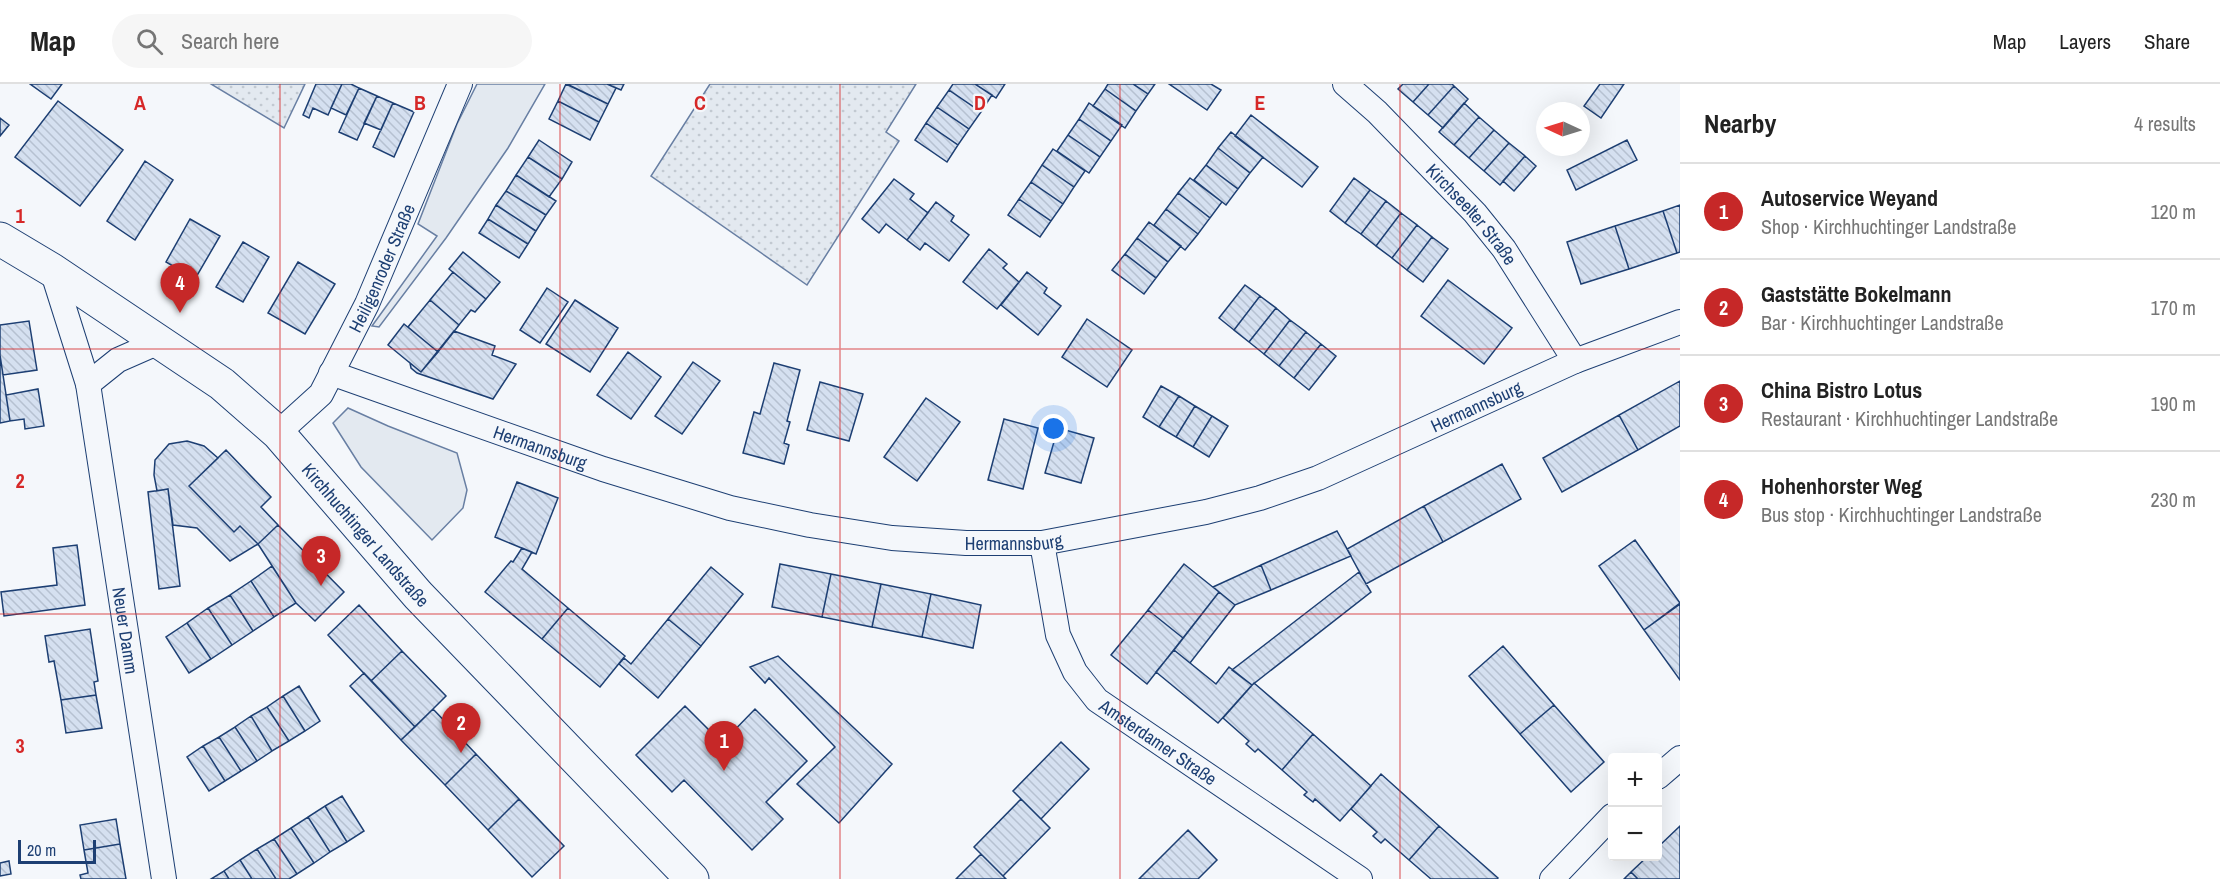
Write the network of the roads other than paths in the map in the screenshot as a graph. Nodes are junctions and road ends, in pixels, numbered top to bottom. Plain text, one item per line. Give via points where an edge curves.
1 (460, 84) edge
2 (1345, 84) edge
3 (0, 239) edge
4 (52, 270) junction
5 (1680, 322) edge
6 (159, 342) junction
7 (1575, 361) junction
8 (331, 373) junction
9 (88, 384) junction
10 (278, 433) junction
11 (1042, 543) junction
12 (1680, 758) edge
13 (1662, 774) edge
14 (1608, 820) edge
15 (164, 879) edge
16 (692, 879) edge
17 (1360, 879) edge
18 (1552, 879) edge

1 - 8 street, Heiligenroder Straße via 367,304
2 - 7 street, Kirchseelter Straße via 1476,213 1504,249
3 - 4 main road, Kirchhuchtinger Landstraße
4 - 6 main road, Kirchhuchtinger Landstraße
4 - 9 street, Neuer Damm
5 - 7 street, Hermannsburg
6 - 9 street via 118,360
6 - 10 main road, Kirchhuchtinger Landstraße via 222,384
7 - 11 street, Hermannsburg via 1318,478 1260,498
8 - 10 street, Heiligenroder Straße via 321,394
8 - 11 street, Hermannsburg via 603,469 730,508 892,538
9 - 15 street, Neuer Damm
10 - 16 main road, Kirchhuchtinger Landstraße via 418,595
11 - 17 street, Amsterdamer Straße via 1058,635 1075,672 1097,700
12 - 13 street
14 - 18 street

